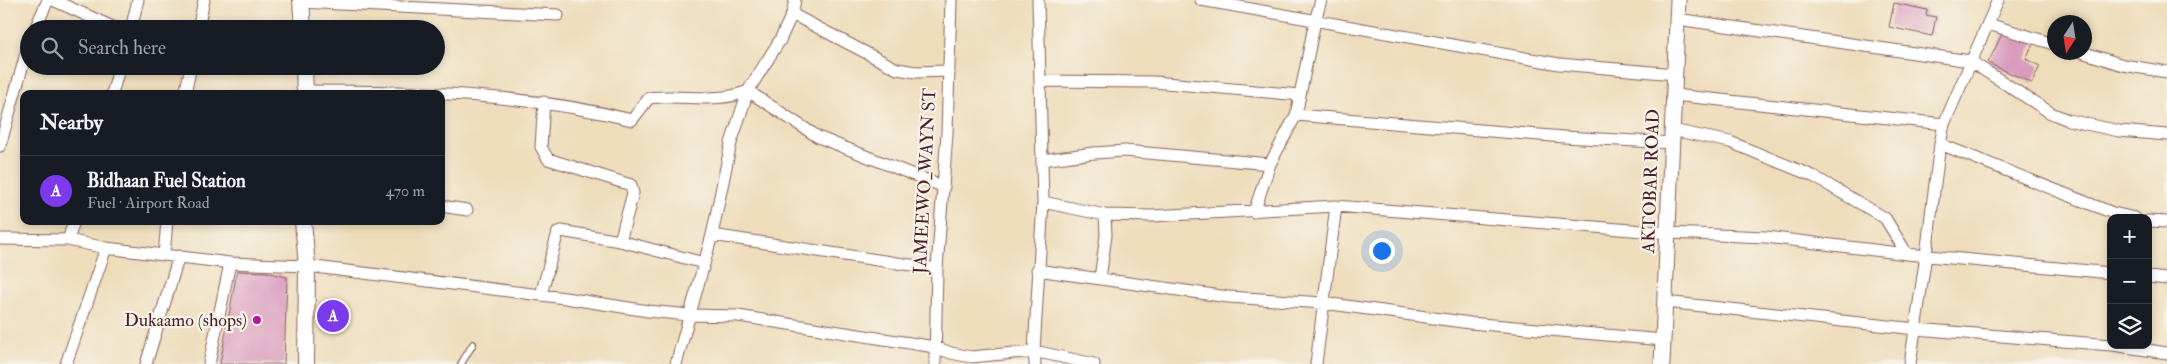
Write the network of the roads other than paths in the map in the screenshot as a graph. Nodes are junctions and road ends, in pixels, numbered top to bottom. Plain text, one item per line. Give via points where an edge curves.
1 (48, 0) edge
2 (53, 0) edge
3 (138, 0) edge
4 (204, 0) edge
5 (795, 0) edge
6 (951, 0) edge
7 (1038, 0) edge
8 (1200, 0) edge
9 (1321, 0) edge
10 (1678, 0) edge
11 (1998, 0) edge
12 (301, 1) edge
13 (792, 14) junction
14 (558, 15) dead end
15 (1677, 19) junction
16 (39, 20) edge
17 (97, 20) edge
18 (133, 20) edge
19 (200, 20) edge
20 (302, 20) edge
21 (1315, 21) junction
22 (1988, 24) junction
23 (2047, 42) edge
24 (2092, 55) edge
25 (1970, 61) junction
26 (948, 71) junction
27 (2167, 72) edge
28 (1675, 74) junction
29 (20, 75) edge
30 (117, 75) edge
31 (189, 75) edge
32 (304, 75) edge
33 (1040, 81) junction
34 (113, 90) edge
35 (186, 90) edge
36 (305, 90) edge
37 (748, 92) junction
38 (445, 94) edge
39 (1674, 94) junction
40 (1300, 95) junction
41 (544, 102) junction
42 (1296, 115) junction
43 (1944, 124) junction
44 (2167, 135) edge
45 (1672, 136) junction
46 (1940, 144) junction
47 (0, 146) edge
48 (1042, 160) junction
49 (1270, 164) junction
50 (944, 188) junction
51 (1043, 202) junction
52 (1336, 206) junction
53 (445, 207) edge
54 (467, 210) dead end
55 (1254, 212) junction
56 (2117, 214) edge
57 (1105, 215) junction
58 (2152, 221) edge
59 (2167, 222) edge
60 (73, 225) edge
61 (166, 225) edge
62 (303, 225) edge
63 (1668, 233) junction
64 (712, 234) junction
65 (0, 239) edge
66 (68, 240) junction
67 (620, 241) junction
68 (106, 248) junction
69 (1907, 254) junction
70 (164, 255) junction
71 (1926, 255) junction
72 (179, 256) junction
73 (230, 263) junction
74 (704, 263) junction
75 (307, 266) junction
76 (937, 269) junction
77 (1037, 270) junction
78 (2107, 273) edge
79 (2152, 277) edge
80 (1100, 279) junction
81 (2167, 279) edge
82 (540, 295) junction
83 (1665, 302) junction
84 (1324, 303) junction
85 (689, 315) junction
86 (1916, 329) junction
87 (1663, 340) junction
88 (473, 344) dead end
89 (2107, 345) edge
90 (935, 347) junction
91 (2140, 349) edge
92 (1034, 351) junction
93 (2167, 353) edge
94 (66, 364) edge
95 (146, 364) edge
96 (209, 364) edge
97 (306, 364) edge
98 (461, 364) edge
99 (676, 364) edge
100 (935, 364) edge
101 (1035, 364) edge
102 (1094, 364) edge
103 (1316, 364) edge
104 (1662, 364) edge
105 (1910, 364) edge

1 - 16 street
2 - 17 street
3 - 18 street
4 - 19 street
5 - 13 street
6 - 26 street, JAMEEWO_WAYN ST
7 - 33 street
8 - 21 street
9 - 21 street
10 - 15 street, AKTOBAR ROAD
11 - 22 street
12 - 14 street
12 - 20 main road
13 - 26 street via 897,69
13 - 37 street
15 - 25 street
15 - 28 street, AKTOBAR ROAD
21 - 28 street via 1566,65
21 - 40 street
22 - 23 street
22 - 25 street
24 - 27 street via 2123,65
25 - 43 street
25 - 44 street via 2051,114 2119,131
26 - 50 street, JAMEEWO_WAYN ST
28 - 39 street, AKTOBAR ROAD
29 - 47 street
30 - 34 street
31 - 35 street
32 - 36 main road
33 - 40 street via 1154,82
33 - 48 street
37 - 41 street via 724,99 649,98 632,120 586,108
37 - 50 street via 818,137
37 - 64 street via 731,143
38 - 41 street
39 - 43 street
39 - 45 street, AKTOBAR ROAD
40 - 42 street
41 - 67 street via 541,147 548,159 631,185 633,193
42 - 45 street via 1554,136
42 - 49 street
43 - 46 street
45 - 63 street, AKTOBAR ROAD
45 - 69 street via 1730,142 1813,176 1885,218
46 - 56 street
46 - 71 street
48 - 49 street via 1125,152
48 - 51 street
49 - 55 street
50 - 76 street, JAMEEWO_WAYN ST
51 - 57 street
51 - 77 street
52 - 55 street
52 - 63 street
52 - 84 street
53 - 54 street
55 - 57 street
57 - 80 street via 1106,235
58 - 59 street
60 - 66 street
61 - 70 street
62 - 75 main road
63 - 69 street via 1766,237
63 - 83 street, AKTOBAR ROAD
64 - 74 street
64 - 76 street
65 - 66 street
66 - 68 street
67 - 74 street
67 - 82 street via 558,232
68 - 70 street
68 - 94 street
69 - 71 street
70 - 72 street
71 - 78 street
71 - 86 street
72 - 73 street
72 - 95 street
73 - 75 street
73 - 96 street
74 - 85 street
75 - 82 street
75 - 97 main road
76 - 90 street, JAMEEWO_WAYN ST
77 - 80 street
77 - 92 street
79 - 81 street
80 - 84 street via 1228,297
82 - 85 street
83 - 86 street
83 - 87 street, AKTOBAR ROAD
84 - 87 street via 1470,324
84 - 103 street
85 - 90 street via 738,316
85 - 99 street
86 - 89 street
86 - 105 street
87 - 104 street, AKTOBAR ROAD
88 - 98 lane
90 - 92 street via 971,357
90 - 100 street, JAMEEWO_WAYN ST
91 - 93 street
92 - 101 street
92 - 102 street

